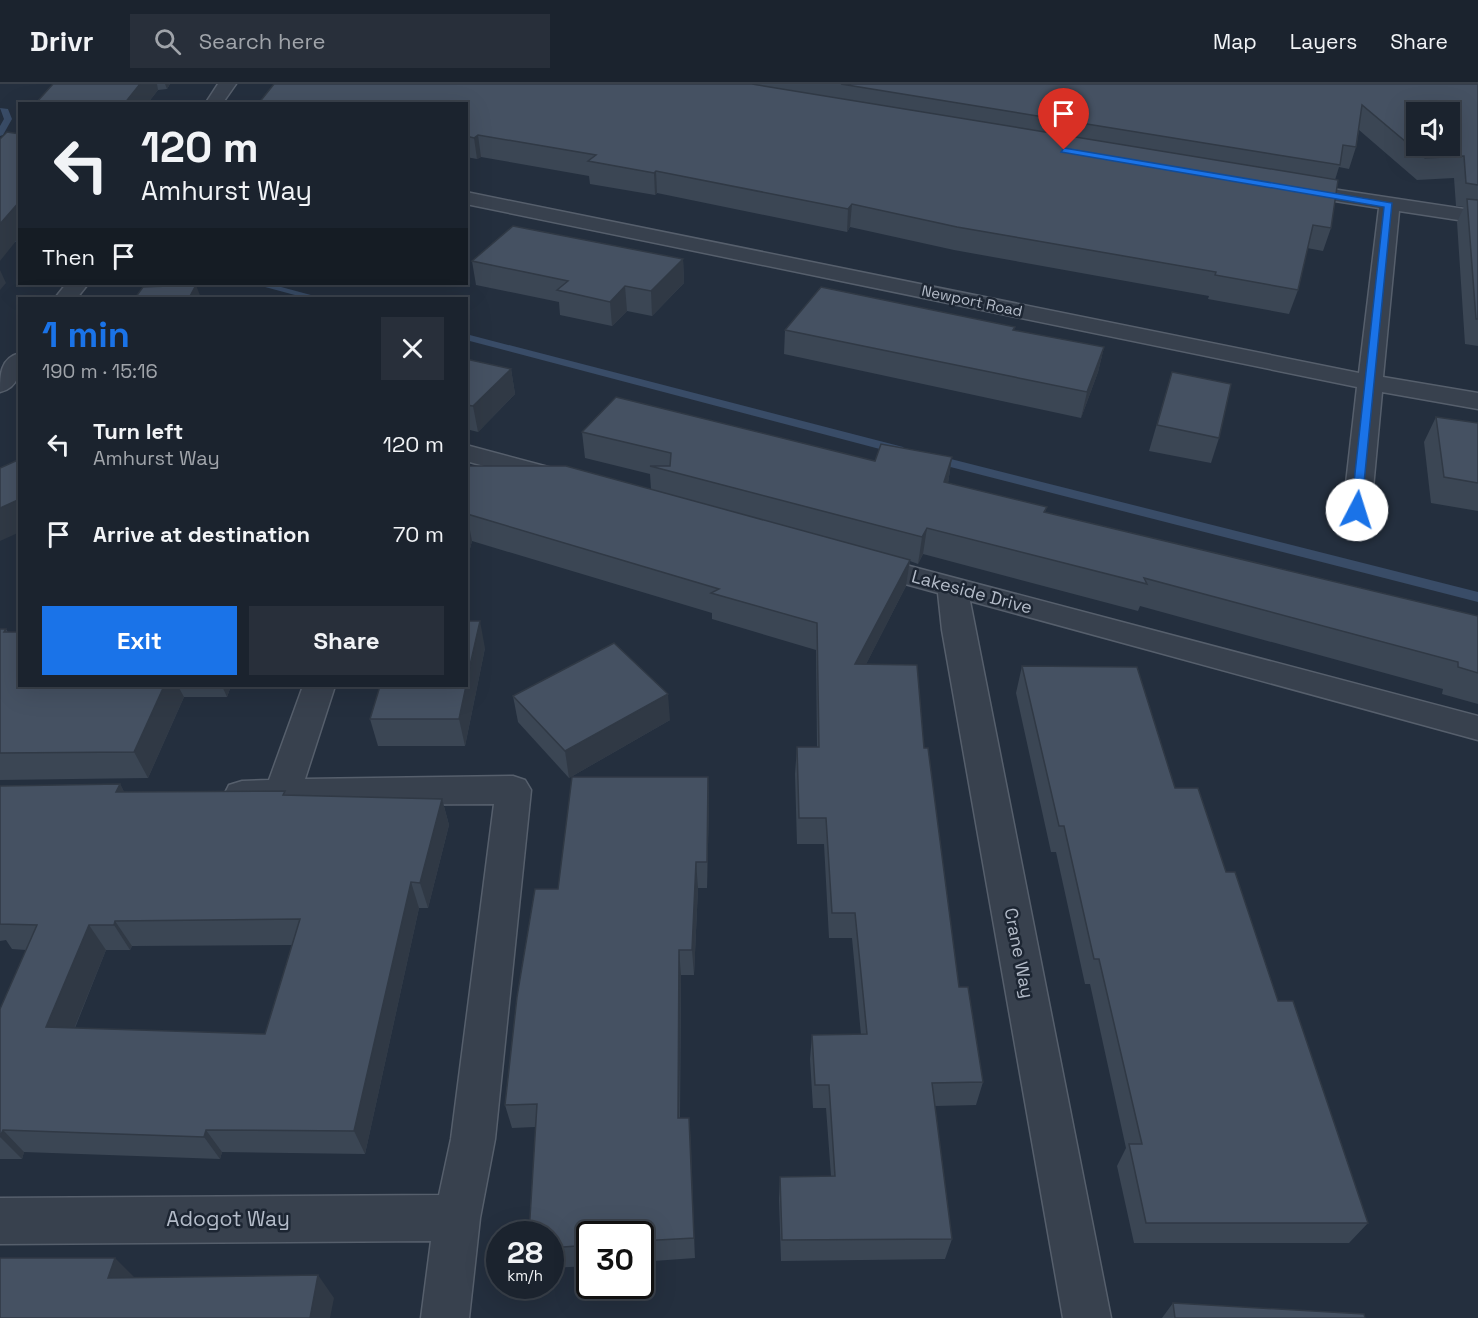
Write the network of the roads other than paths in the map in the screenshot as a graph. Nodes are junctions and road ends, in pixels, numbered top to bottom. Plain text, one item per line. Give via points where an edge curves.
1 (227, 84) edge
2 (214, 102) edge
3 (1271, 185) edge
4 (468, 198) edge
5 (1389, 205) junction
6 (1478, 217) edge
7 (76, 285) edge
8 (67, 297) edge
9 (18, 362) edge
10 (1369, 382) junction
11 (0, 385) edge
12 (1478, 401) edge
13 (468, 454) edge
14 (580, 484) edge
15 (1357, 510) dead end
16 (840, 556) edge
17 (953, 588) junction
18 (319, 687) edge
19 (1478, 728) edge
20 (282, 794) junction
21 (212, 795) edge
22 (457, 1218) junction
23 (0, 1221) edge
24 (445, 1318) edge
25 (1087, 1318) edge

1 - 2 street
3 - 5 street
4 - 10 street, Newport Road
5 - 6 street
5 - 10 street
7 - 8 street
9 - 11 street
10 - 12 street, Newport Road
10 - 15 street
13 - 14 street
16 - 17 street, Lakeside Drive
17 - 19 street, Lakeside Drive
17 - 25 street, Crane Way
18 - 20 street
20 - 21 street
20 - 22 street via 513,790 473,1139
22 - 23 street, Adogot Way
22 - 24 street

